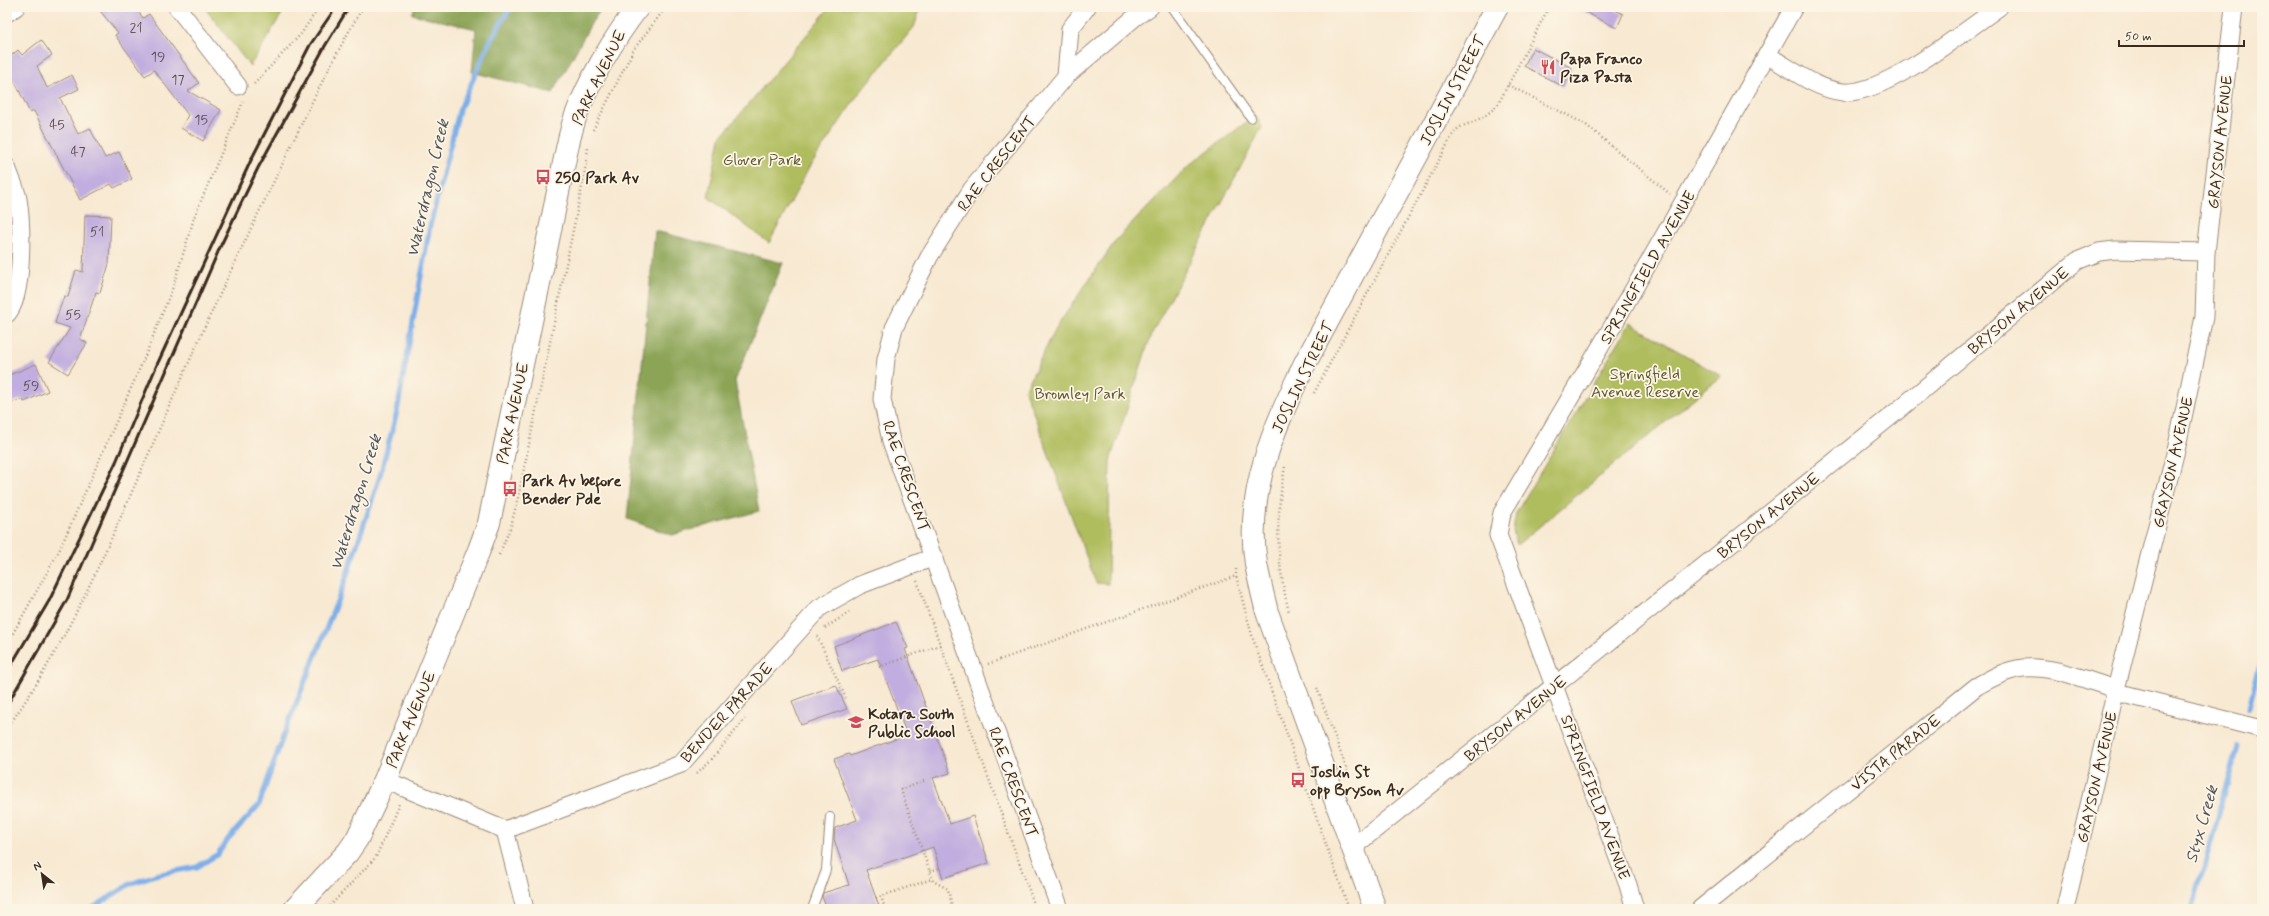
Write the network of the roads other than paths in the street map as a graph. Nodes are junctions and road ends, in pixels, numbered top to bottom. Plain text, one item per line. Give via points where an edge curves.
1 (16, 7) edge
2 (178, 7) edge
3 (638, 7) edge
4 (1087, 7) edge
5 (1150, 7) edge
6 (1172, 7) edge
7 (1497, 7) edge
8 (1794, 7) edge
9 (1999, 7) edge
10 (2234, 7) edge
11 (7, 13) edge
12 (1767, 55) junction
13 (1066, 76) junction
14 (242, 91) road end
15 (1251, 118) dead end
16 (7, 167) edge
17 (2206, 252) junction
18 (7, 314) edge
19 (934, 557) junction
20 (1555, 686) junction
21 (2116, 691) junction
22 (2262, 729) edge
23 (385, 780) junction
24 (830, 817) dead end
25 (506, 830) junction
26 (1353, 847) junction
27 (295, 909) edge
28 (525, 909) edge
29 (812, 909) edge
30 (1060, 909) edge
31 (1375, 909) edge
32 (1635, 909) edge
33 (1700, 909) edge
34 (2065, 909) edge

1 - 11 street
2 - 14 street
3 - 23 main road, PARK AVENUE via 607,53 575,118 489,523
4 - 13 street via 1070,30
5 - 13 street, RAE CRESCENT
6 - 15 lane
7 - 26 main road, JOSLIN STREET via 1304,365 1279,417 1260,475 1254,518 1256,565 1266,612
8 - 12 street, SPRINGFIELD AVENUE
9 - 12 street via 1910,68 1891,79 1857,92 1824,88
10 - 17 street, GRAYSON AVENUE
12 - 20 street, SPRINGFIELD AVENUE via 1615,322 1502,513 1498,535
13 - 19 street, RAE CRESCENT via 972,189 929,257 892,336 886,359 882,399 891,441
16 - 18 street via 18,199 21,268 13,308
17 - 20 street, BRYSON AVENUE via 2115,250 2099,252 2076,261 1896,412
17 - 21 street, GRAYSON AVENUE via 2204,317 2177,446
19 - 25 street, BENDER PARADE via 860,585 819,608 681,764
19 - 30 street, RAE CRESCENT
20 - 26 street, BRYSON AVENUE
20 - 32 street, SPRINGFIELD AVENUE
21 - 22 street, VISTA PARADE
21 - 33 street, VISTA PARADE via 2048,669 2024,668 1999,674 1977,686
21 - 34 street, GRAYSON AVENUE
23 - 25 street
23 - 27 main road, PARK AVENUE via 357,839 348,852
24 - 29 lane via 826,870
25 - 28 street
26 - 31 main road, JOSLIN STREET

